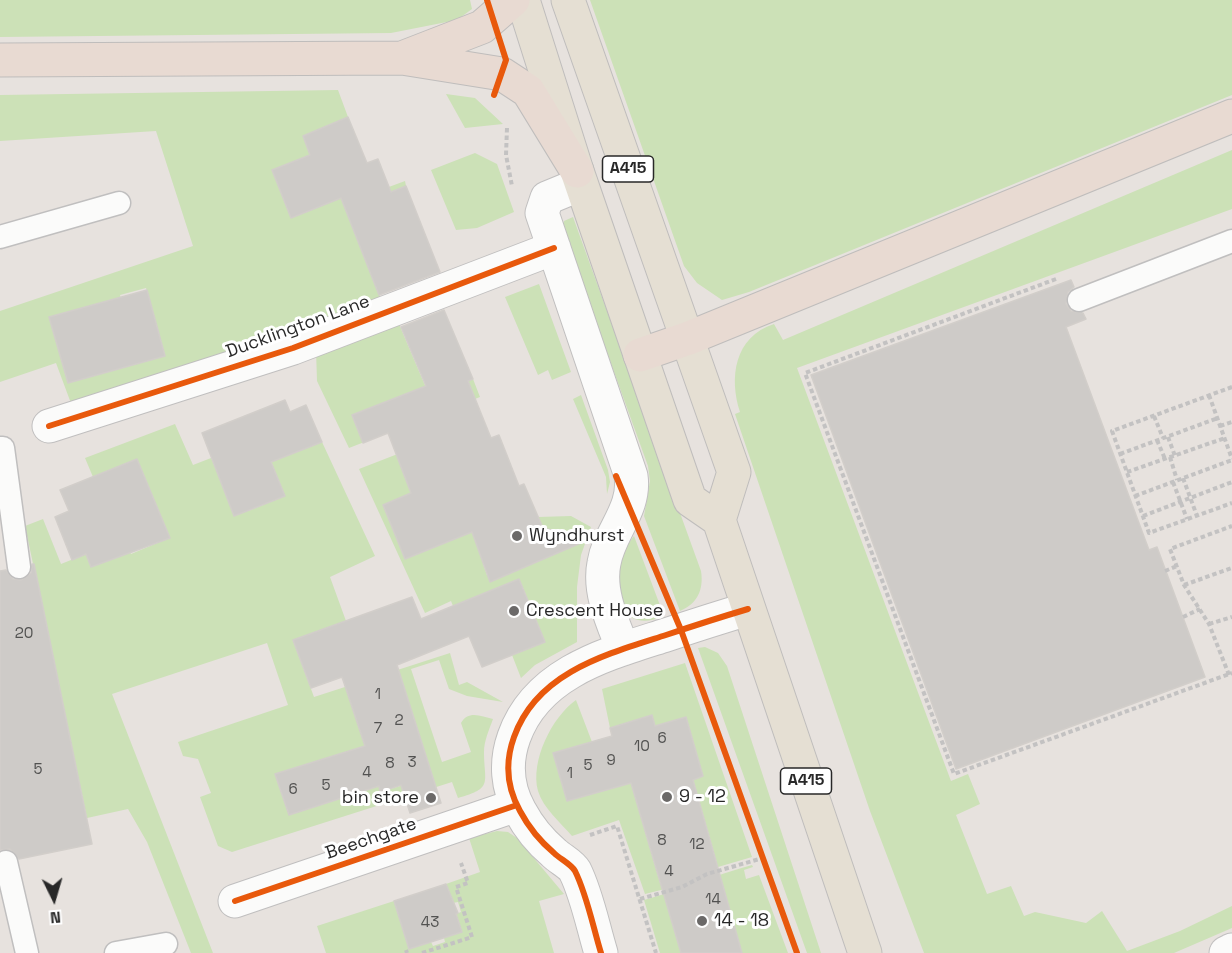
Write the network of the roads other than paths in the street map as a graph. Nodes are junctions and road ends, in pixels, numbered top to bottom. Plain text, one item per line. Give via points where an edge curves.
1 (513, 0) edge
2 (524, 0) edge
3 (568, 0) edge
4 (402, 58) junction
5 (0, 60) edge
6 (1232, 116) edge
7 (579, 177) junction
8 (119, 203) dead end
9 (0, 237) edge
10 (1232, 241) edge
11 (554, 248) junction
12 (1079, 300) dead end
13 (689, 338) junction
14 (640, 355) junction
15 (50, 426) dead end
16 (0, 448) edge
17 (719, 520) junction
18 (19, 567) dead end
19 (748, 609) junction
20 (623, 649) junction
21 (517, 805) junction
22 (6, 862) dead end
23 (235, 901) dead end
24 (166, 944) dead end
25 (1232, 950) edge
26 (27, 953) edge
27 (116, 953) edge
28 (601, 953) edge
29 (865, 953) edge
30 (1226, 953) edge

1 - 4 highway via 482,27
2 - 7 main road, A415
3 - 13 main road, A415
4 - 5 highway
4 - 7 highway via 502,74 528,91
6 - 13 highway
7 - 11 street via 544,202 542,213
7 - 14 main road, A415
8 - 9 lane
10 - 12 lane
11 - 15 street, Ducklington Lane via 292,348
11 - 20 street via 631,476 632,496 607,552 603,573 610,615
13 - 14 highway
13 - 17 main road, A415 via 734,472
14 - 17 main road, A415 via 690,500
16 - 18 lane
17 - 19 main road, A415
19 - 20 street
19 - 29 main road, A415
20 - 21 street via 571,671 532,703 510,747 508,781
21 - 23 street, Beechgate
21 - 28 street via 546,846 574,869
22 - 26 lane
24 - 27 lane
25 - 30 street

